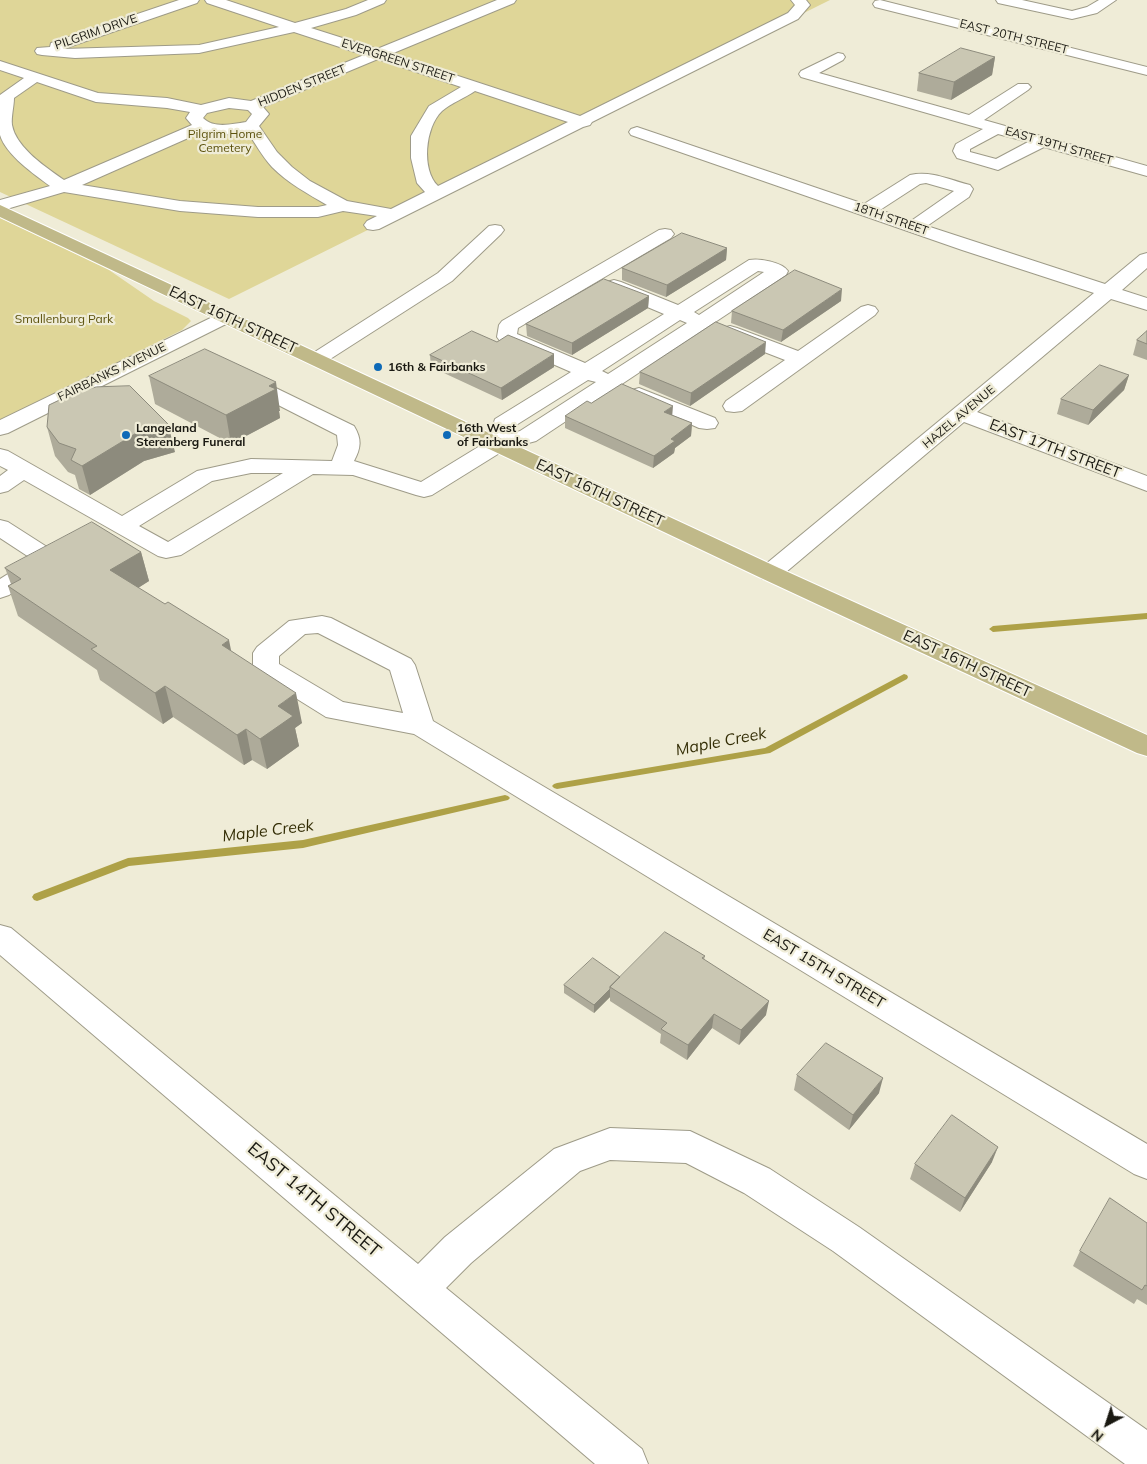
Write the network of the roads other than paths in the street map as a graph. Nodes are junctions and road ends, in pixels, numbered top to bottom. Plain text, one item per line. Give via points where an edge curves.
1 (192, 0) edge
2 (212, 0) edge
3 (379, 0) edge
4 (510, 0) edge
5 (526, 0) edge
6 (798, 0) edge
7 (1003, 0) edge
8 (1109, 0) edge
9 (880, 4) dead end
10 (295, 27) junction
11 (42, 51) junction
12 (379, 55) junction
13 (838, 57) dead end
14 (0, 65) edge
15 (1147, 71) edge
16 (36, 76) junction
17 (473, 86) junction
18 (1023, 87) dead end
19 (253, 106) junction
20 (202, 118) junction
21 (971, 121) junction
22 (584, 122) junction
23 (251, 126) junction
24 (997, 128) junction
25 (637, 132) dead end
26 (1043, 141) junction
27 (1147, 171) edge
28 (64, 187) junction
29 (437, 194) junction
30 (343, 206) junction
31 (0, 208) edge
32 (866, 211) junction
33 (394, 216) junction
34 (373, 225) dead end
35 (914, 227) junction
36 (495, 230) dead end
37 (665, 234) dead end
38 (1147, 259) edge
39 (592, 277) junction
40 (1108, 292) junction
41 (1147, 304) edge
42 (868, 311) dead end
43 (680, 312) junction
44 (225, 317) junction
45 (702, 321) junction
46 (317, 359) junction
47 (800, 359) junction
48 (227, 372) edge
49 (586, 372) junction
50 (610, 382) junction
51 (734, 406) dead end
52 (963, 414) junction
53 (706, 423) dead end
54 (0, 428) edge
55 (498, 444) junction
56 (0, 456) edge
57 (309, 467) junction
58 (340, 468) junction
59 (23, 470) junction
60 (1147, 484) edge
61 (0, 486) edge
62 (122, 526) junction
63 (0, 528) edge
64 (770, 573) junction
65 (0, 590) edge
66 (421, 726) junction
67 (1147, 746) edge
68 (0, 937) edge
69 (1147, 1163) edge
70 (419, 1289) junction
71 (1147, 1455) edge
72 (627, 1464) edge

1 - 11 street, PILGRIM DRIVE
2 - 10 street, EVERGREEN STREET
3 - 10 street via 351,12
4 - 12 street, HIDDEN STREET
5 - 12 street, HIDDEN STREET via 411,46
6 - 22 street via 803,5 793,16
7 - 8 street via 1072,14 1092,10
9 - 15 street, EAST 20TH STREET
10 - 11 street via 200,49 75,54
10 - 12 street, EVERGREEN STREET
11 - 14 street, PILGRIM DRIVE
12 - 17 street, EVERGREEN STREET
12 - 19 street, HIDDEN STREET
13 - 21 street, EAST 19TH STREET via 806,74
14 - 16 street
16 - 20 street via 96,97 167,103
16 - 28 street via 7,96 4,125 12,143 32,165
17 - 22 street, EVERGREEN STREET
17 - 29 street via 435,109 418,136 425,183
18 - 21 street
19 - 20 street via 229,104
19 - 23 street via 261,114
20 - 23 street via 223,130
20 - 28 street
21 - 24 street, EAST 19TH STREET
22 - 29 street
23 - 30 street via 272,156 293,176
24 - 26 street, EAST 19TH STREET
24 - 26 street via 962,147 963,155 998,165
25 - 32 street, 18TH STREET
26 - 27 street, EAST 19TH STREET
28 - 30 street via 180,206 258,212 318,212
28 - 31 street
29 - 33 street
30 - 33 street
31 - 44 main road, EAST 16TH STREET
32 - 35 street, 18TH STREET
32 - 35 street via 916,178 964,189 963,193
33 - 34 street
35 - 40 street, 18TH STREET
36 - 46 street via 445,277
37 - 39 street
38 - 40 street, HAZEL AVENUE
39 - 43 street
39 - 49 street via 509,325 507,337
40 - 41 street, 18TH STREET
40 - 52 street, HAZEL AVENUE
42 - 47 street
43 - 45 street
43 - 45 street via 756,264 779,271
43 - 49 street
44 - 46 main road, EAST 16TH STREET
44 - 54 street, FAIRBANKS AVENUE
45 - 47 street
45 - 50 street
46 - 55 main road, EAST 16TH STREET
47 - 51 street
48 - 58 street via 346,431 350,442
49 - 50 street
49 - 55 street via 503,424
50 - 53 street
50 - 55 street via 528,436
52 - 60 street, EAST 17TH STREET
52 - 64 street, HAZEL AVENUE
55 - 58 street via 424,490 354,468
55 - 64 main road, EAST 16TH STREET
56 - 59 street
57 - 58 street
57 - 62 street via 251,466 205,476
57 - 62 street via 173,550 166,551
59 - 61 street
59 - 62 street
63 - 65 street via 49,559
64 - 67 main road, EAST 16TH STREET
66 - 66 street, EAST 15TH STREET via 336,710 266,668 266,653 298,627 322,624 402,665
66 - 69 street, EAST 15TH STREET
68 - 70 street, EAST 14TH STREET
70 - 71 street via 458,1250 567,1160 610,1144 690,1147 757,1181 846,1239
70 - 72 street, EAST 14TH STREET

